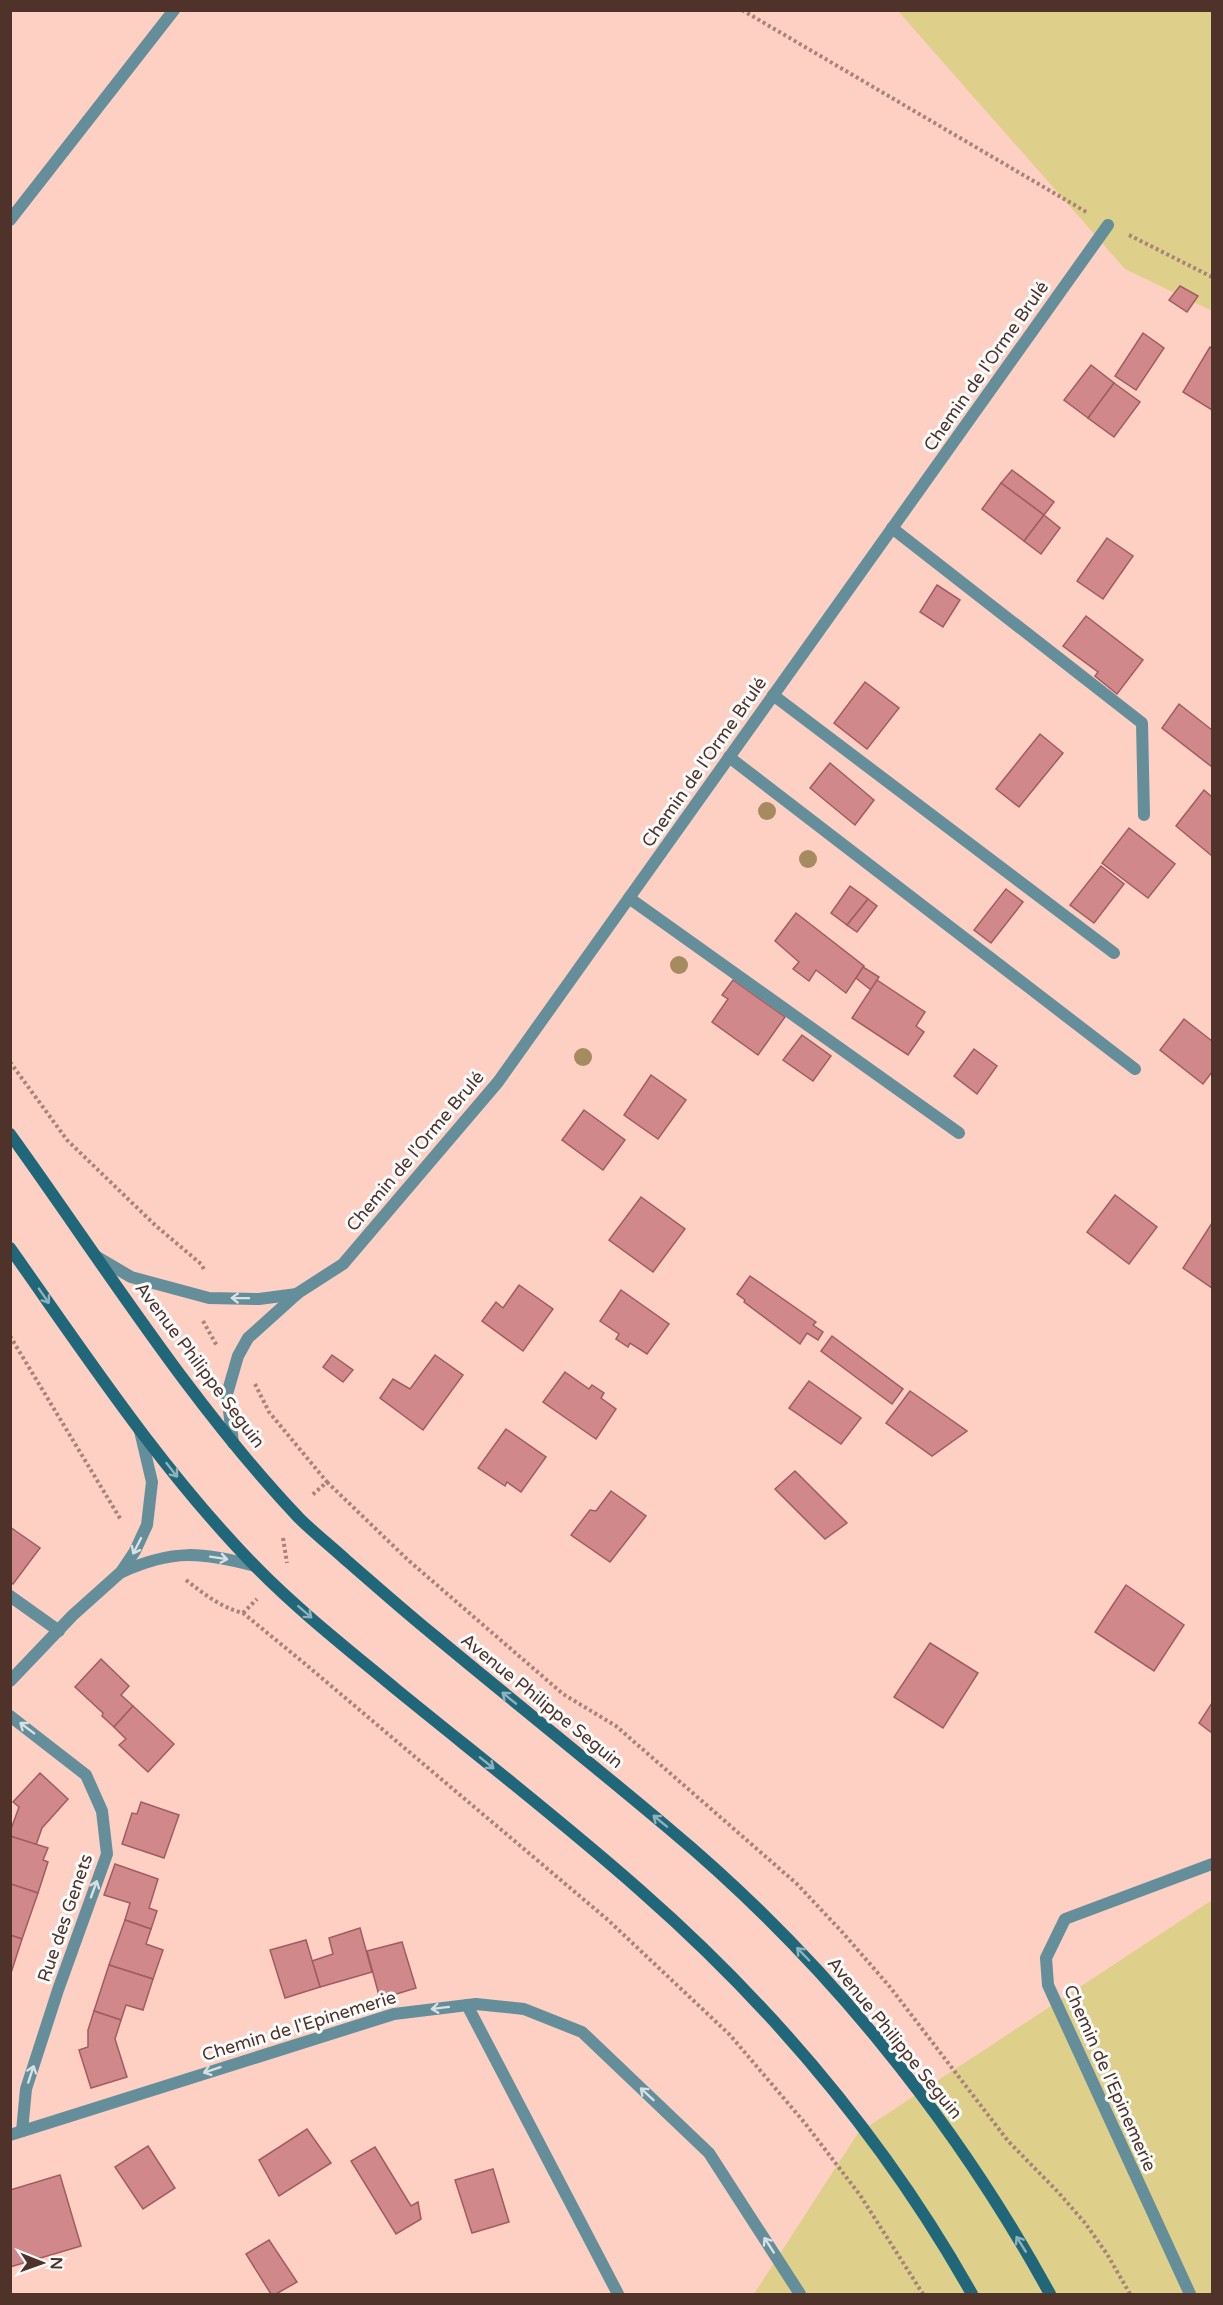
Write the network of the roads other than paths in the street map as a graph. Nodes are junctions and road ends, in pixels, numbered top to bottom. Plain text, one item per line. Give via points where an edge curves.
1 (174, 10) edge
2 (10, 220) edge
3 (1108, 225) road end
4 (892, 528) junction
5 (773, 695) junction
6 (729, 757) junction
7 (1144, 815) dead end
8 (629, 898) junction
9 (1114, 953) dead end
10 (1135, 1069) dead end
11 (959, 1133) dead end
12 (10, 1134) edge
13 (10, 1248) edge
14 (97, 1257) junction
15 (298, 1293) junction
16 (139, 1428) junction
17 (233, 1443) junction
18 (255, 1566) junction
19 (121, 1572) junction
20 (10, 1596) edge
21 (59, 1631) junction
22 (10, 1681) edge
23 (10, 1716) edge
24 (1212, 1864) edge
25 (467, 2005) junction
26 (16, 2133) edge
27 (618, 2295) edge
28 (800, 2295) edge
29 (972, 2295) edge
30 (1050, 2295) edge
31 (1190, 2295) edge

1 - 2 street
3 - 4 street, Chemin de l'Orme Brulé
4 - 5 street, Chemin de l'Orme Brulé
4 - 7 street via 1142,723
5 - 6 street, Chemin de l'Orme Brulé
5 - 9 street
6 - 8 street, Chemin de l'Orme Brulé
6 - 10 street
8 - 11 street
8 - 15 street, Chemin de l'Orme Brulé via 498,1082 343,1264
12 - 14 main road, Avenue Philippe Seguin
13 -> 16 main road
15 -> 14 street, Chemin de l'Orme Brulé via 259,1299 200,1296 130,1277
14 - 17 main road, Avenue Philippe Seguin
15 - 17 street, Chemin de l'Orme Brulé via 248,1338 238,1356 227,1394
16 -> 18 main road via 204,1510
16 -> 19 street via 152,1482 147,1525
30 -> 17 main road, Avenue Philippe Seguin via 950,2134 821,1973 770,1920 671,1830 396,1604 301,1520
19 -> 18 street via 148,1560 179,1555 222,1557
18 -> 29 main road via 363,1662 639,1889 763,2007 882,2152
19 - 21 street
20 - 21 street
21 - 22 street
26 -> 23 street, Rue des Genets via 58,1990 107,1854 102,1811 86,1775
24 - 31 street, Chemin de l'Epinemerie via 1065,1919 1046,1958 1048,1985
25 -> 26 street, Chemin de l'Epinemerie via 394,2014
25 - 27 street
28 -> 25 street, Chemin de l'Epinemerie via 709,2153 582,2032 524,2009

